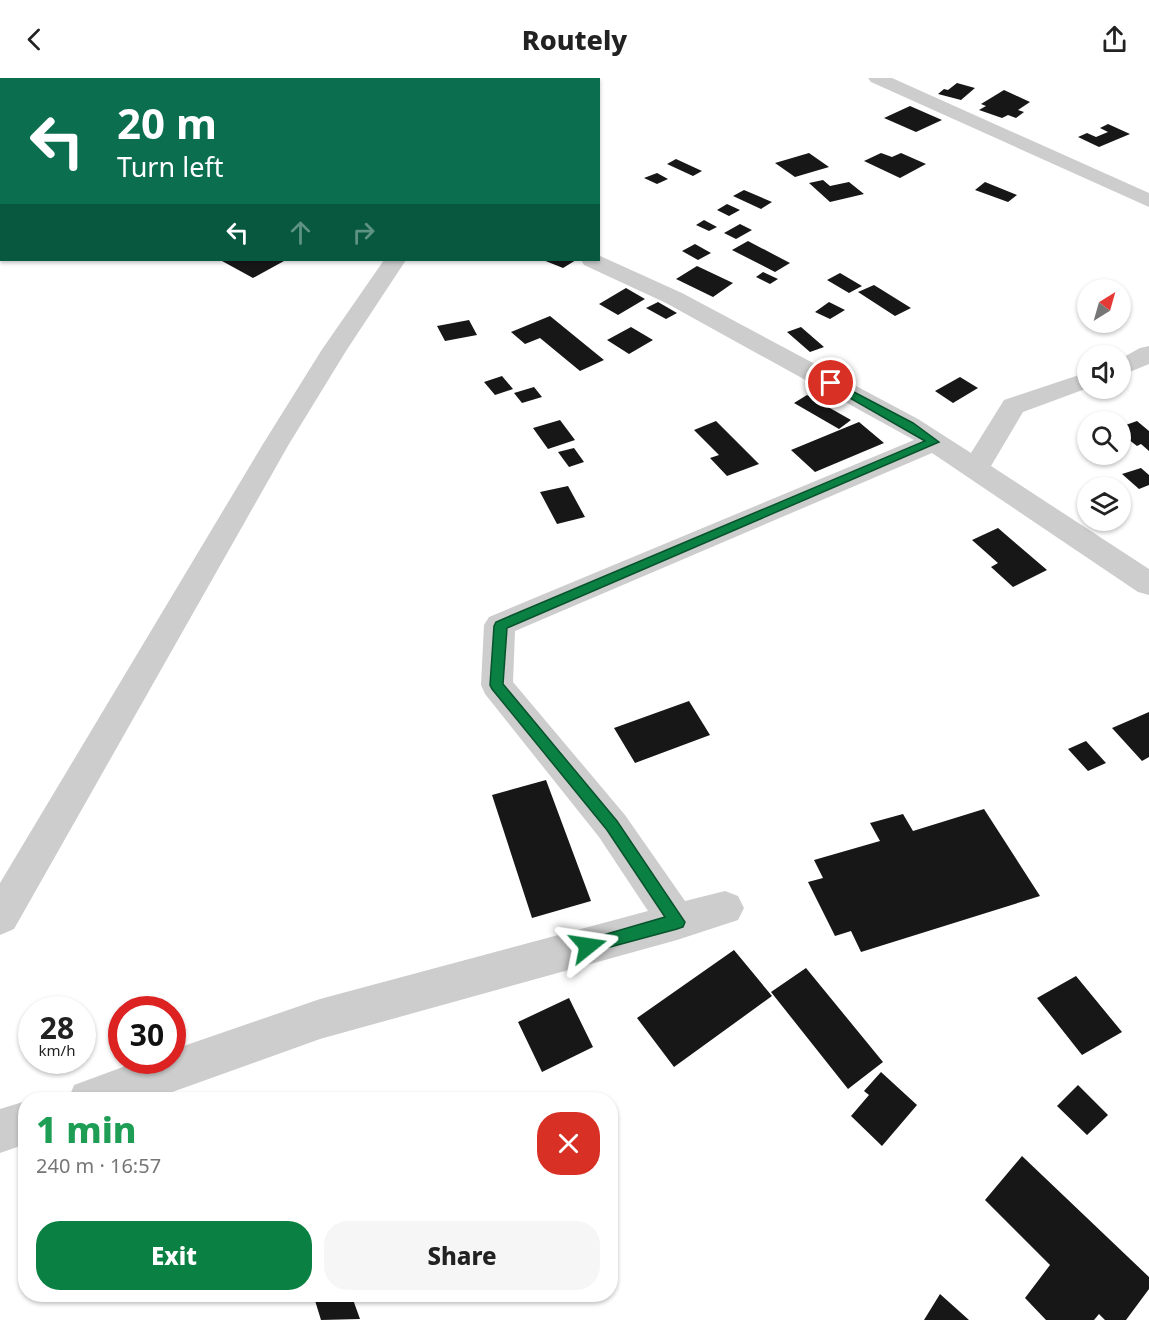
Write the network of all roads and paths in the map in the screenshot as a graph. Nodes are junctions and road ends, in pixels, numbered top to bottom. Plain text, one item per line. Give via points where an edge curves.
1 (877, 78) edge
2 (1149, 201) edge
3 (394, 261) edge
4 (594, 261) edge
5 (1149, 353) edge
6 (1131, 364) edge
7 (1077, 384) edge
8 (934, 442) junction
9 (975, 469) junction
10 (1149, 584) edge
11 (725, 908) dead end
12 (0, 917) edge
13 (677, 922) junction
14 (112, 1092) edge
15 (18, 1125) edge
16 (0, 1131) edge

1 - 2 street
3 - 12 street via 290,418 115,726
4 - 8 street via 674,298
5 - 6 street
7 - 9 street via 1013,406
8 - 9 street
8 - 13 street via 500,626 497,685 612,826
9 - 10 street
11 - 13 street
13 - 14 street via 320,1019
15 - 16 street

